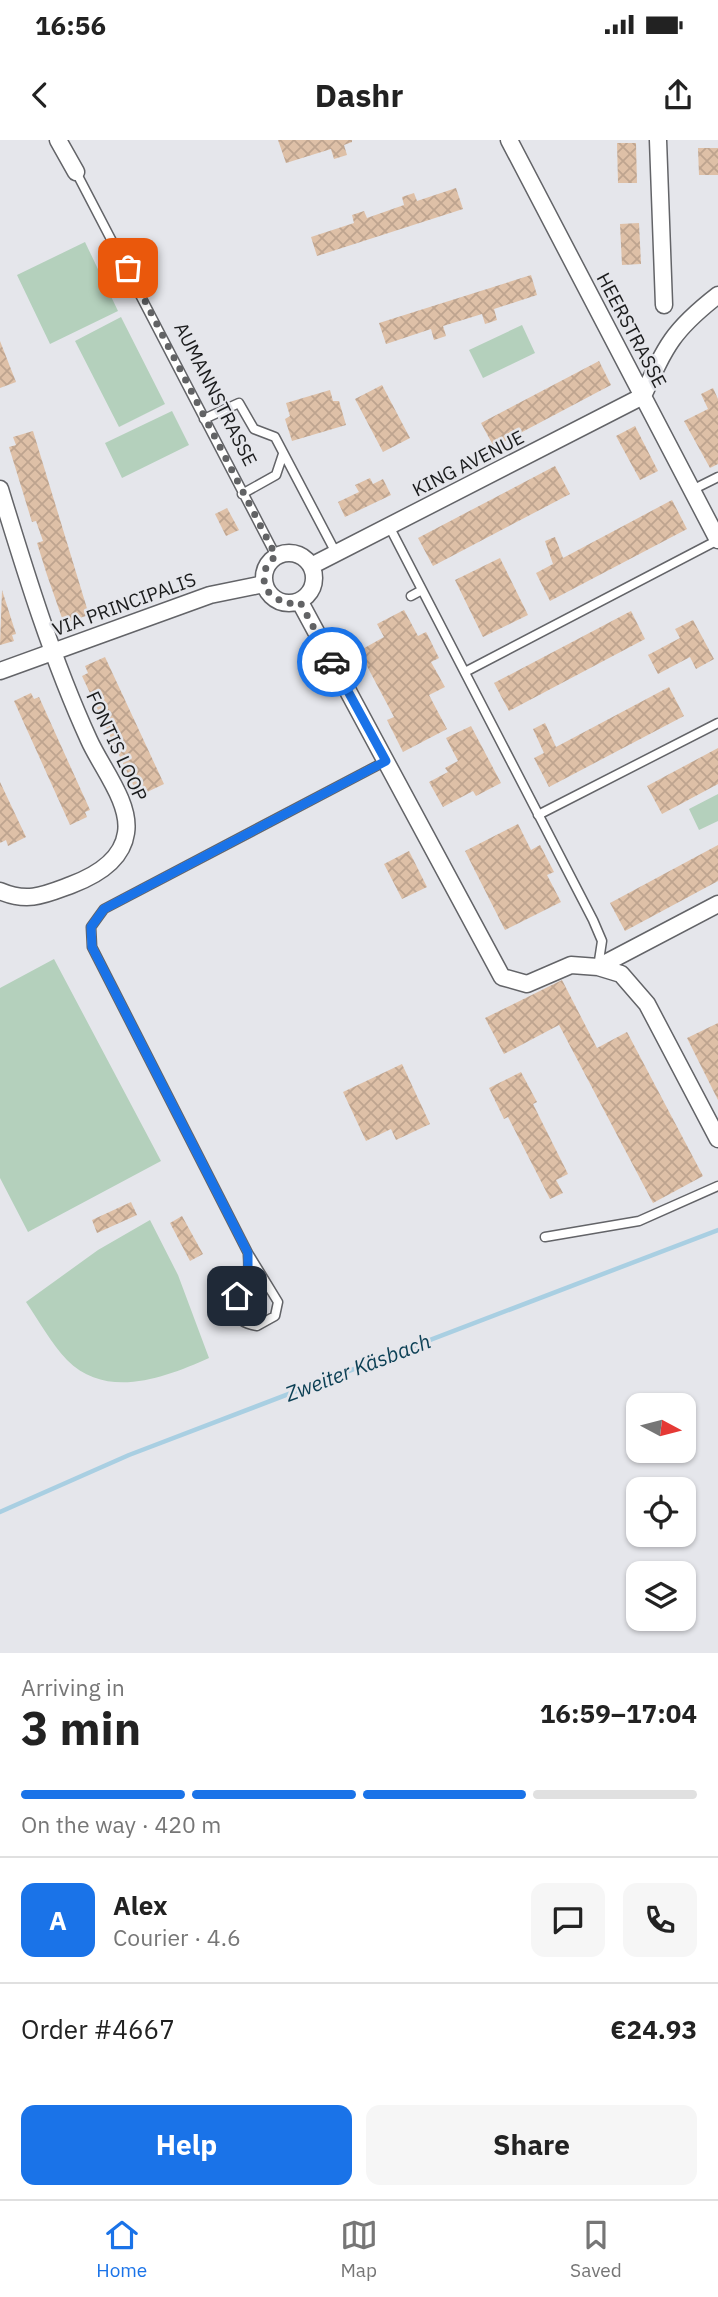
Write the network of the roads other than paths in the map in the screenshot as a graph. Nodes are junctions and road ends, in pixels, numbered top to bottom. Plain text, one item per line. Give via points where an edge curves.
1 (58, 140) edge
2 (509, 140) edge
3 (658, 140) edge
4 (76, 172) joint
5 (718, 295) edge
6 (664, 305) dead end
7 (643, 396) junction
8 (204, 419) junction
9 (283, 454) junction
10 (718, 477) edge
11 (0, 489) edge
12 (692, 489) junction
13 (242, 494) junction
14 (389, 526) junction
15 (718, 540) edge
16 (336, 553) junction
17 (276, 556) junction
18 (312, 566) junction
19 (264, 584) junction
20 (422, 590) junction
21 (411, 596) dead end
22 (300, 602) junction
23 (52, 652) junction
24 (0, 671) edge
25 (465, 672) junction
26 (718, 723) edge
27 (386, 761) junction
28 (538, 815) junction
29 (0, 891) edge
30 (718, 904) edge
31 (598, 967) junction
32 (718, 1139) edge
33 (718, 1186) edge
34 (545, 1237) dead end
35 (248, 1253) junction

1 - 4 street, AUMANNSTRASSE
2 - 7 street, HEERSTRASSE
3 - 6 street
4 - 8 lane, AUMANNSTRASSE
5 - 7 street via 688,318 666,344
7 - 12 street, HEERSTRASSE
7 - 14 street, KING AVENUE
8 - 9 lane via 239,404 254,429 275,437
8 - 13 lane, AUMANNSTRASSE
9 - 13 lane via 276,475
9 - 16 lane
10 - 12 lane
11 - 23 street, FONTIS LOOP
12 - 15 street, HEERSTRASSE
13 - 17 lane, AUMANNSTRASSE
14 - 16 street, KING AVENUE
14 - 20 lane
15 - 25 lane
16 - 18 street, KING AVENUE
17 - 18 street via 292,553
17 - 19 street via 266,568
18 - 22 street via 314,582
19 - 22 street via 277,601
19 - 23 street, VIA PRINCIPALIS via 210,595
20 - 21 lane
20 - 25 lane
22 - 27 street via 325,638
23 - 24 street, VIA PRINCIPALIS
23 - 29 street, FONTIS LOOP via 127,818 126,833 115,859 79,882 32,899
25 - 28 lane
26 - 28 lane
27 - 31 street via 502,976 527,984 571,965
27 - 35 lane via 104,909 91,927 92,947
28 - 31 lane via 602,941
30 - 31 street
31 - 32 street via 621,974 648,1004
33 - 34 lane via 639,1221
35 - 35 lane via 248,1270 236,1310 243,1322 257,1326 275,1316 278,1302

